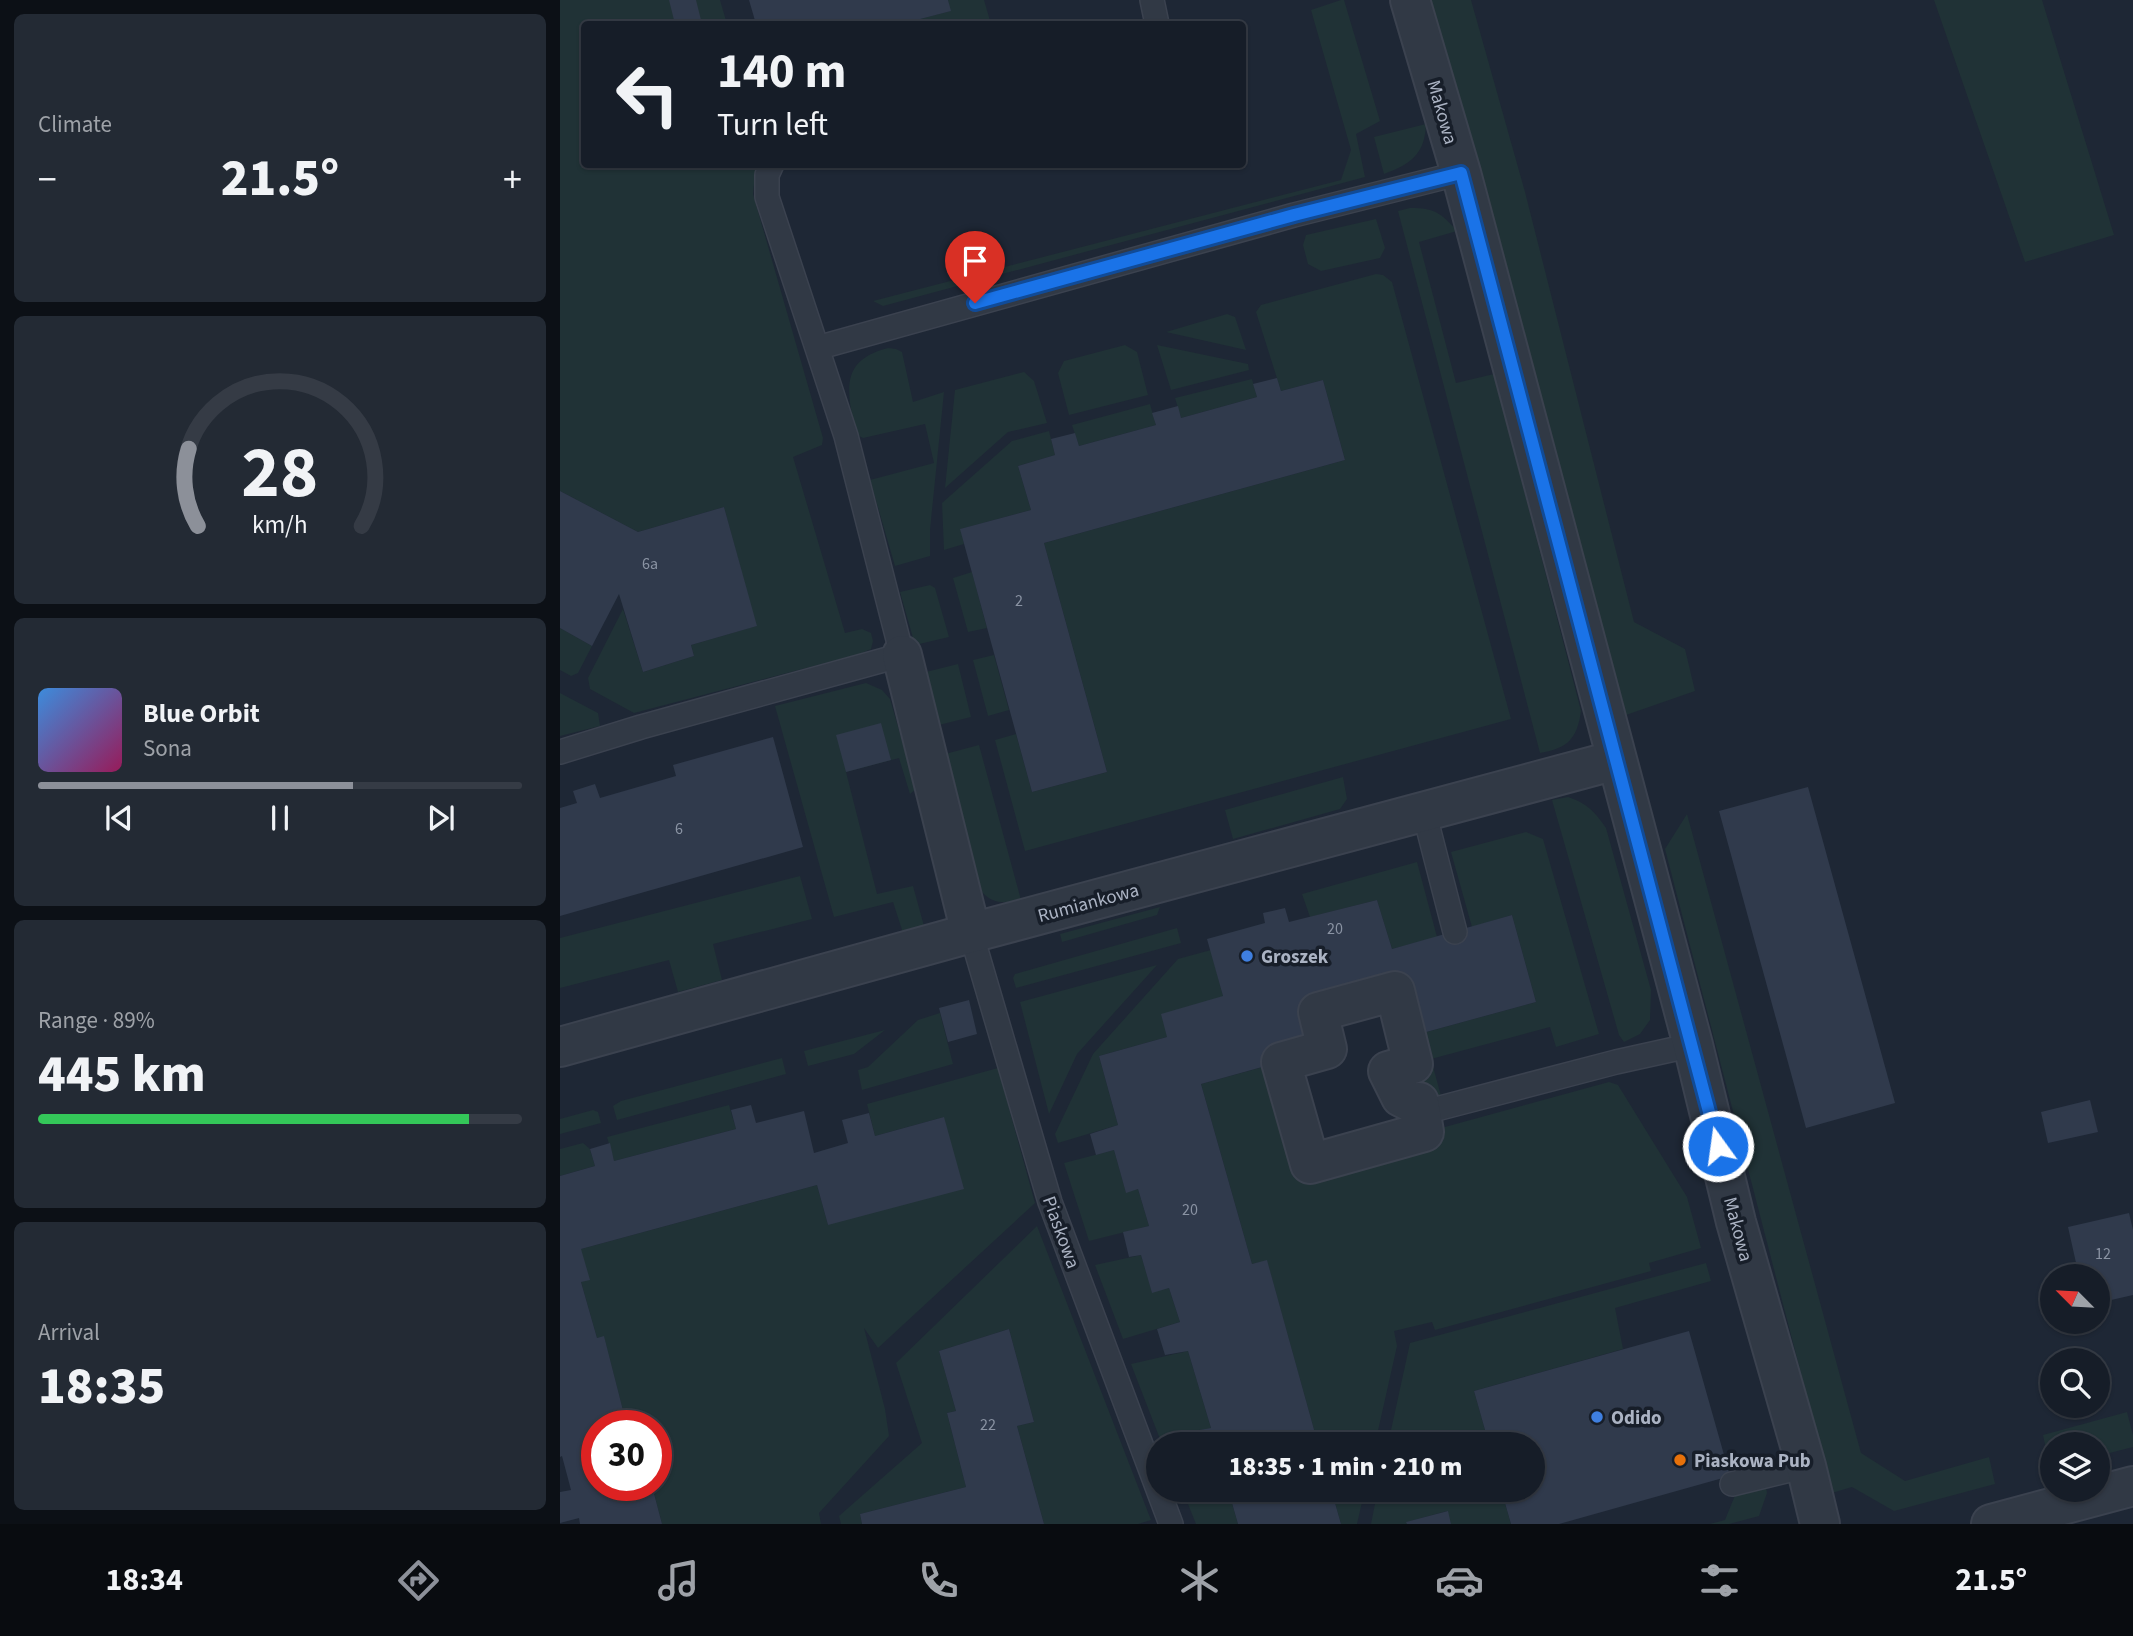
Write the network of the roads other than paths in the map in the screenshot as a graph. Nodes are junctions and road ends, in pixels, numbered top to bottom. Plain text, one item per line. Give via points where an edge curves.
1 (1152, 0) edge
2 (1409, 0) edge
3 (1156, 21) edge
4 (771, 168) edge
5 (1461, 173) junction
6 (817, 348) junction
7 (902, 655) junction
8 (560, 752) edge
9 (1616, 760) junction
10 (1424, 812) junction
11 (1455, 932) dead end
12 (971, 933) junction
13 (1693, 1045) junction
14 (560, 1047) edge
15 (1421, 1113) junction
16 (1806, 1466) junction
17 (1732, 1484) dead end
18 (2133, 1486) edge
19 (1171, 1524) edge
20 (1820, 1524) edge
21 (1991, 1524) edge

1 - 3 lane
2 - 5 street, Makowa
4 - 6 lane via 767,197
5 - 6 lane
5 - 9 street, Makowa
6 - 7 lane via 846,436
7 - 8 lane
7 - 12 street
9 - 10 street, Rumiankowa
9 - 13 street, Makowa
10 - 11 lane
10 - 12 street, Rumiankowa
12 - 14 street, Rumiankowa
12 - 19 lane, Piaskowa via 1050,1202
13 - 15 lane
13 - 16 street, Makowa via 1737,1223
15 - 15 street via 1419,1102 1401,1097 1388,1071 1413,1064 1395,991 1318,1012 1327,1049 1282,1062 1310,1164 1424,1132
16 - 17 lane
16 - 20 street, Makowa
18 - 21 street

